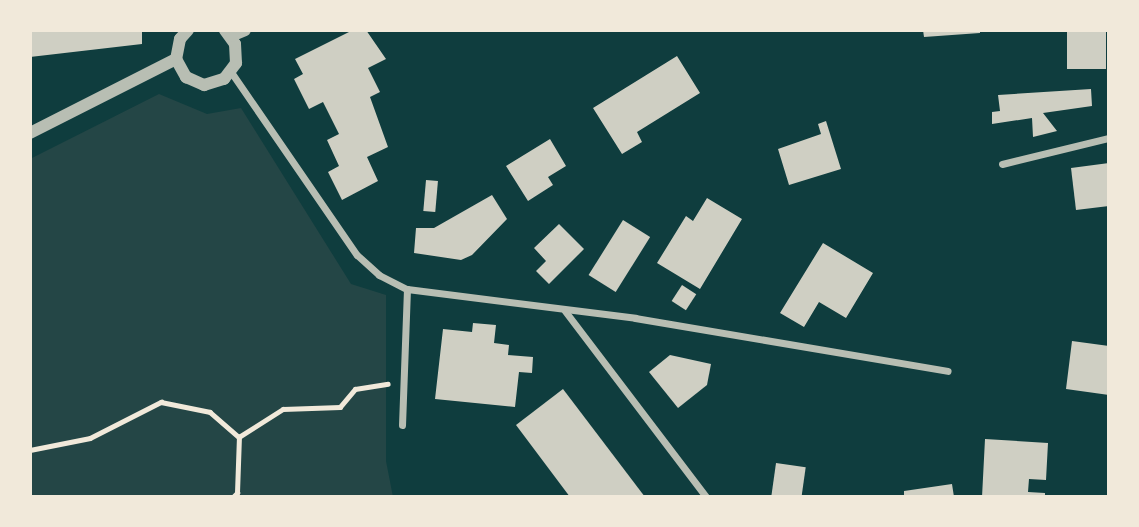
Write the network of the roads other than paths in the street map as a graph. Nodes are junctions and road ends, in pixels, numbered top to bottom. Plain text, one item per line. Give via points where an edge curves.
1 (188, 30) edge
2 (245, 30) edge
3 (228, 33) edge
4 (176, 59) junction
5 (231, 72) junction
6 (30, 133) edge
7 (1109, 138) edge
8 (1002, 164) dead end
9 (407, 289) junction
10 (565, 311) junction
11 (948, 371) dead end
12 (402, 425) dead end
13 (706, 497) edge

1 - 4 street via 180,39
2 - 3 street
3 - 5 street via 237,54
4 - 5 street via 194,82 215,84
4 - 6 street
5 - 9 street via 357,255 379,275
7 - 8 street
9 - 10 street
9 - 12 street
10 - 11 street via 635,318
10 - 13 street

